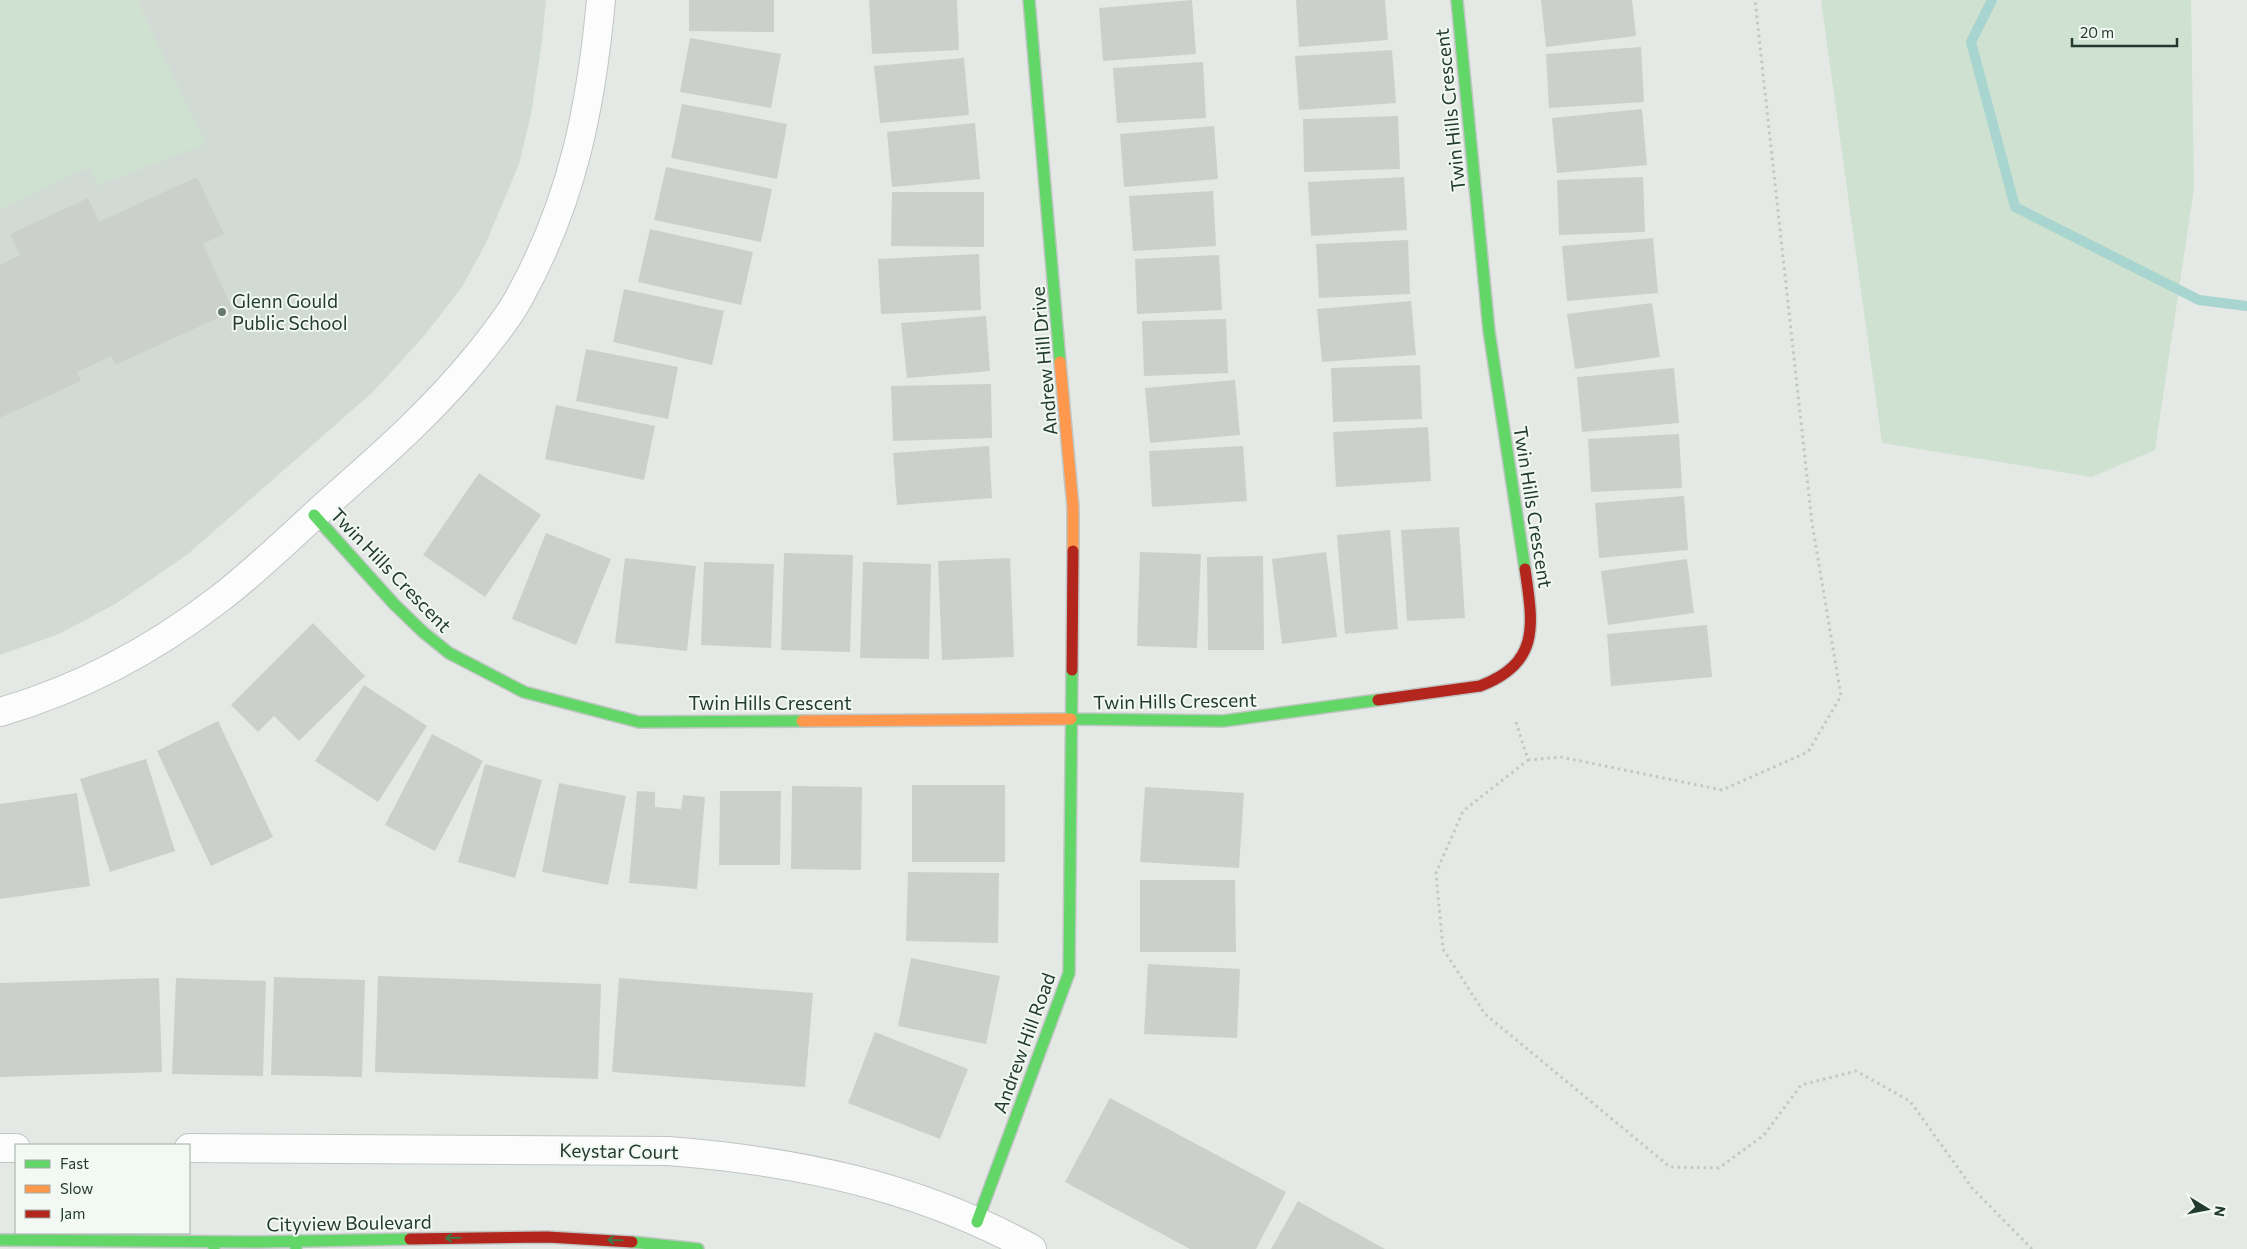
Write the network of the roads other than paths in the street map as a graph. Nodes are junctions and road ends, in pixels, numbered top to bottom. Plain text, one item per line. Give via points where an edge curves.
1 (601, 0) edge
2 (1028, 0) edge
3 (1457, 0) edge
4 (314, 515) junction
5 (0, 712) edge
6 (1070, 719) junction
7 (0, 1148) edge
8 (15, 1148) edge
9 (190, 1148) edge
10 (977, 1222) junction
11 (0, 1240) edge
12 (214, 1246) edge
13 (296, 1246) edge
14 (698, 1249) edge
15 (1032, 1249) edge

1 - 4 street via 589,92 572,174 549,236 520,296 498,330 430,410
2 - 6 street, Andrew Hill Drive via 1073,507
3 - 6 street, Twin Hills Crescent via 1489,331 1530,605 1531,634 1526,651 1516,666 1499,680 1480,686 1223,721
4 - 5 street via 221,598 152,646 93,678
4 - 6 street, Twin Hills Crescent via 423,632 449,653 524,692 639,722
6 - 10 street, Andrew Hill Road via 1069,973
7 - 8 street
9 - 10 street, Keystar Court via 641,1150 740,1157 854,1178 926,1200
10 - 15 street, Keystar Court
11 - 12 street, Cityview Boulevard
12 - 13 street, Cityview Boulevard
14 -> 13 street, Cityview Boulevard via 643,1241 492,1238

